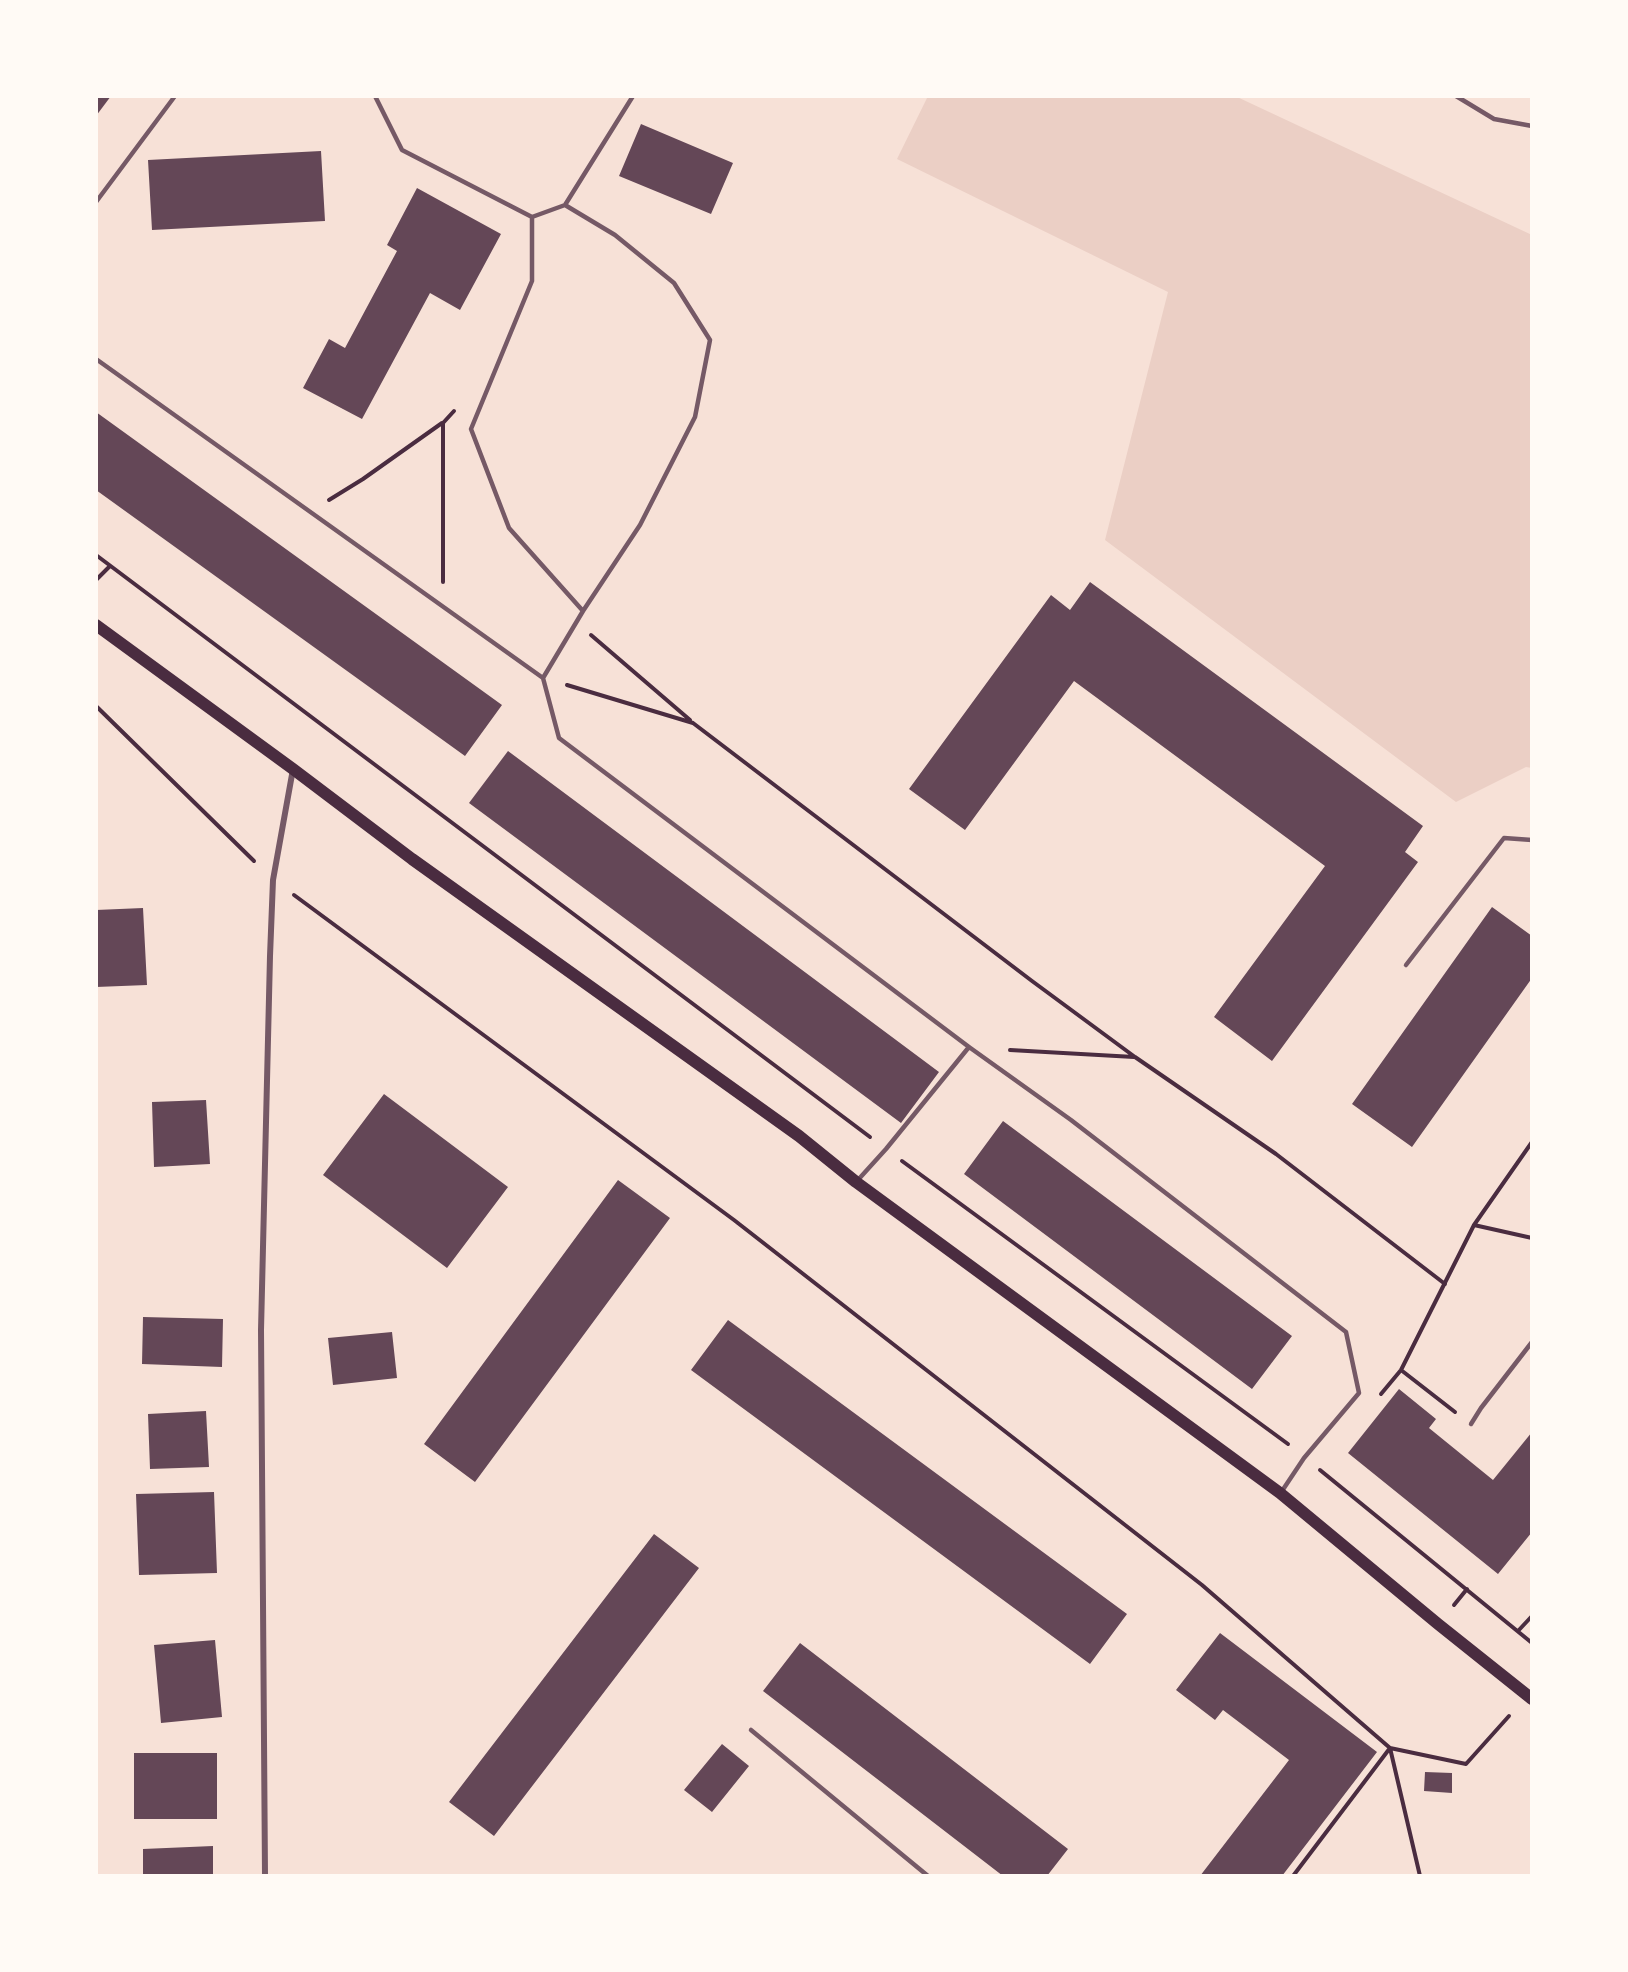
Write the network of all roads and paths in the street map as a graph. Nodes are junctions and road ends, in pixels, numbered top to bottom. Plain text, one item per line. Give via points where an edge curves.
1 (175, 96) edge
2 (375, 96) edge
3 (633, 96) edge
4 (1456, 96) edge
5 (1532, 126) edge
6 (96, 201) edge
7 (565, 205) junction
8 (532, 218) junction
9 (96, 359) edge
10 (456, 409) dead end
11 (443, 423) junction
12 (310, 512) junction
13 (96, 555) edge
14 (110, 566) junction
15 (96, 580) edge
16 (443, 607) junction
17 (583, 611) junction
18 (576, 622) junction
19 (96, 625) edge
20 (543, 678) junction
21 (96, 706) edge
22 (693, 723) junction
23 (293, 769) junction
24 (1532, 840) edge
25 (273, 880) junction
26 (1406, 965) dead end
27 (969, 1047) junction
28 (1135, 1057) junction
29 (1532, 1142) edge
30 (886, 1149) junction
31 (856, 1182) junction
32 (1474, 1225) junction
33 (1532, 1238) edge
34 (1445, 1284) junction
35 (1532, 1342) edge
36 (1379, 1397) dead end
37 (1471, 1424) dead end
38 (1304, 1458) junction
39 (1280, 1493) junction
40 (1532, 1616) edge
41 (1518, 1631) junction
42 (1532, 1643) edge
43 (1532, 1699) edge
44 (1509, 1716) dead end
45 (751, 1730) dead end
46 (1390, 1748) junction
47 (265, 1876) edge
48 (928, 1876) edge
49 (1293, 1876) edge
50 (1420, 1876) edge

1 - 6 lane
2 - 8 lane via 402,150
3 - 7 lane
4 - 5 lane via 1494,119
7 - 8 lane
7 - 17 lane via 615,235 674,283 710,340 695,417 640,525
8 - 17 lane via 532,281 471,429 509,528
9 - 12 lane
10 - 11 path
11 - 12 path
11 - 16 path
12 - 16 lane
13 - 14 path
14 - 15 path
14 - 30 path
16 - 20 lane
17 - 18 lane
18 - 20 lane
18 - 22 path
19 - 23 main road
20 - 22 path
20 - 27 lane via 559,738
21 - 25 path
22 - 28 path
23 - 25 street
23 - 31 main road via 421,866 800,1136
24 - 26 lane via 1504,837
25 - 46 path via 734,1220 1203,1585
25 - 47 street via 261,1330
27 - 28 path
27 - 30 lane
27 - 38 lane via 1071,1120 1346,1332 1359,1393
28 - 34 path via 1276,1154
29 - 32 path
30 - 31 lane
30 - 38 path
31 - 39 main road
32 - 33 path
32 - 34 path
34 - 36 path via 1401,1370
35 - 37 lane
38 - 39 lane
38 - 41 path
39 - 43 main road
40 - 41 path
41 - 42 path
44 - 46 path via 1466,1764
45 - 48 lane
46 - 49 path
46 - 50 path

